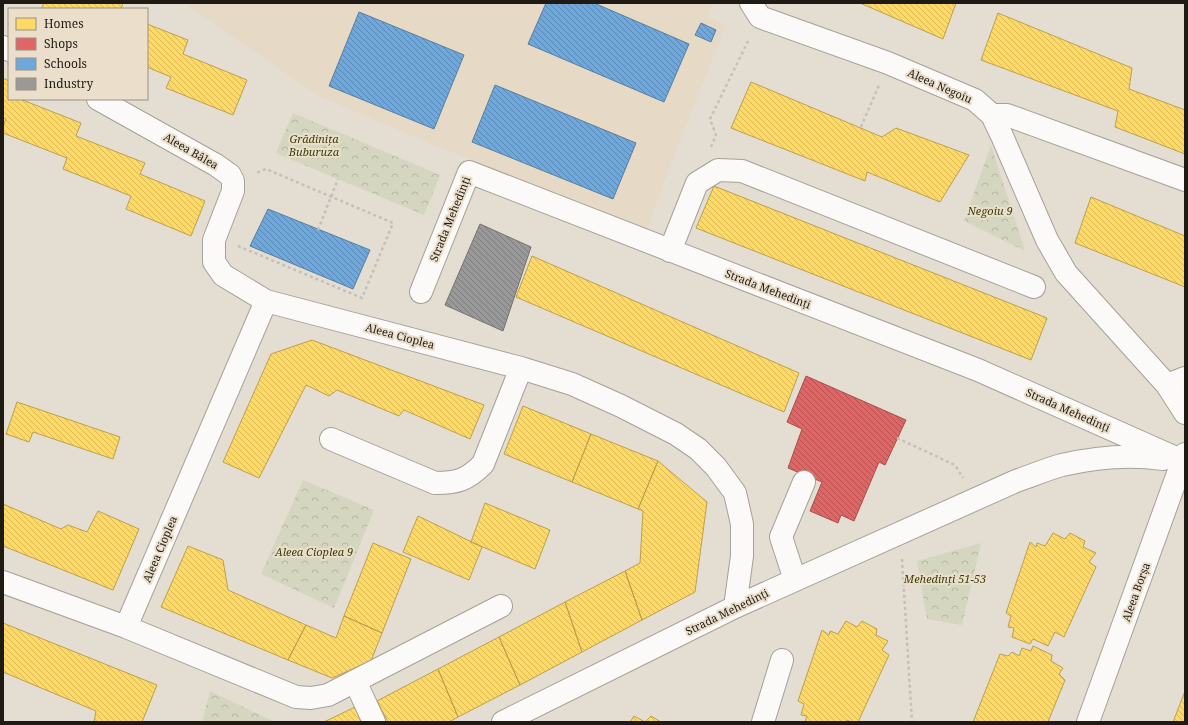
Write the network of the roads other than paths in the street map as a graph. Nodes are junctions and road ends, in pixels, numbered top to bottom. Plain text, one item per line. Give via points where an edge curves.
1 (755, 10) edge
2 (100, 100) edge
3 (992, 115) junction
4 (1185, 180) edge
5 (670, 251) junction
6 (1034, 287) dead end
7 (421, 292) dead end
8 (266, 301) junction
9 (520, 368) junction
10 (1176, 381) edge
11 (1185, 413) edge
12 (331, 439) dead end
13 (1184, 459) edge
14 (804, 482) dead end
15 (795, 580) junction
16 (3, 582) edge
17 (501, 606) dead end
18 (735, 607) junction
19 (126, 627) junction
20 (782, 660) dead end
21 (355, 681) junction
22 (374, 722) edge
23 (504, 722) edge
24 (763, 722) edge
25 (1088, 722) edge

1 - 3 street, Aleea Negoiu via 975,100
2 - 8 street, Aleea Bâlea via 216,164 230,176 233,191 214,240 214,262 223,276
3 - 4 street via 1007,115
3 - 10 street via 1047,240 1066,273
5 - 6 street via 697,183 718,170 742,171
5 - 7 street, Strada Mehedinți via 469,172
5 - 13 street, Strada Mehedinți via 978,370
8 - 9 street, Aleea Cioplea
8 - 19 street, Aleea Cioplea
9 - 12 street via 483,464 471,475 451,483 436,483
9 - 18 street, Aleea Cioplea via 572,384 676,434 698,449 716,467 735,493 742,524 742,556
10 - 11 street
13 - 15 street, Strada Mehedinți via 1115,456 1061,465 1016,481
13 - 25 street, Aleea Borșa
14 - 15 street via 781,537
15 - 18 street, Strada Mehedinți
16 - 19 street
17 - 21 street
18 - 23 street, Strada Mehedinți
19 - 21 street via 296,697 328,695
20 - 24 street
21 - 22 street

